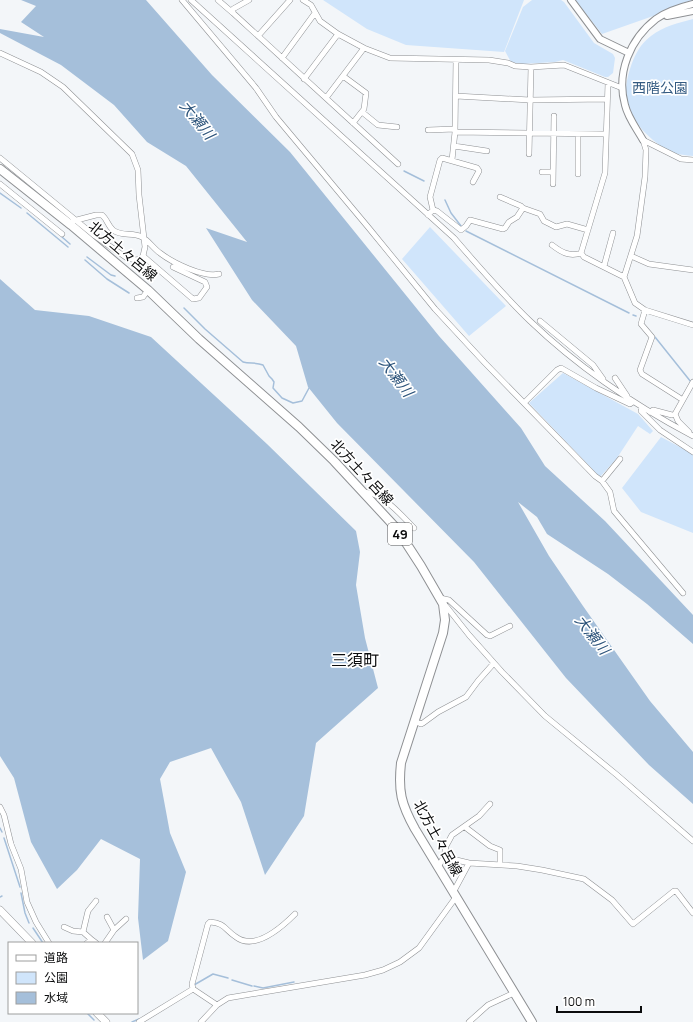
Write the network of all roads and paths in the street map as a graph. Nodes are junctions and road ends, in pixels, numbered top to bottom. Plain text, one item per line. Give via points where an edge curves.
1 (182, 0) edge
2 (191, 0) edge
3 (218, 0) edge
4 (249, 0) edge
5 (290, 0) edge
6 (304, 0) edge
7 (571, 0) edge
8 (693, 4) edge
9 (693, 11) edge
10 (233, 13) junction
11 (315, 13) junction
12 (658, 18) junction
13 (338, 34) junction
14 (258, 36) junction
15 (364, 48) junction
16 (0, 53) edge
17 (629, 53) junction
18 (282, 58) junction
19 (456, 60) junction
20 (531, 67) junction
21 (344, 76) junction
22 (304, 78) junction
23 (608, 83) junction
24 (622, 88) junction
25 (456, 96) junction
26 (326, 98) junction
27 (607, 99) junction
28 (530, 100) junction
29 (362, 112) junction
30 (554, 116) dead end
31 (353, 123) junction
32 (397, 127) dead end
33 (428, 130) dead end
34 (455, 131) junction
35 (529, 133) junction
36 (553, 134) junction
37 (578, 134) junction
38 (606, 134) junction
39 (643, 140) junction
40 (454, 146) junction
41 (487, 151) dead end
42 (529, 154) dead end
43 (0, 158) edge
44 (452, 160) junction
45 (693, 160) edge
46 (398, 164) dead end
47 (0, 169) edge
48 (542, 172) dead end
49 (553, 172) junction
50 (578, 174) dead end
51 (473, 182) dead end
52 (0, 184) edge
53 (553, 184) dead end
54 (500, 197) dead end
55 (523, 208) junction
56 (433, 210) junction
57 (428, 215) junction
58 (72, 222) junction
59 (588, 230) junction
60 (613, 233) dead end
61 (62, 234) dead end
62 (143, 237) junction
63 (552, 245) dead end
64 (581, 253) junction
65 (143, 256) junction
66 (631, 256) junction
67 (604, 266) junction
68 (173, 267) dead end
69 (693, 270) edge
70 (219, 274) dead end
71 (624, 277) junction
72 (148, 290) junction
73 (137, 298) dead end
74 (645, 310) junction
75 (540, 321) dead end
76 (693, 325) edge
77 (615, 378) dead end
78 (604, 382) junction
79 (693, 382) edge
80 (631, 400) junction
81 (683, 400) junction
82 (524, 402) junction
83 (642, 407) junction
84 (650, 412) junction
85 (674, 414) junction
86 (693, 436) edge
87 (693, 452) edge
88 (620, 459) dead end
89 (602, 481) junction
90 (364, 492) junction
91 (414, 528) dead end
92 (683, 593) dead end
93 (442, 601) junction
94 (510, 626) dead end
95 (494, 663) junction
96 (414, 721) junction
97 (490, 804) dead end
98 (0, 807) edge
99 (465, 827) junction
100 (693, 841) edge
101 (444, 857) junction
102 (469, 863) junction
103 (500, 864) junction
104 (438, 867) junction
105 (454, 894) junction
106 (96, 901) dead end
107 (0, 910) edge
108 (693, 913) edge
109 (295, 914) dead end
110 (107, 917) dead end
111 (126, 919) dead end
112 (64, 927) dead end
113 (114, 930) junction
114 (83, 932) junction
115 (31, 942) edge
116 (48, 942) edge
117 (92, 942) edge
118 (106, 942) edge
119 (193, 989) junction
120 (514, 993) junction
121 (217, 1004) junction
122 (98, 1014) edge
123 (106, 1022) edge
124 (139, 1022) edge
125 (201, 1022) edge
126 (469, 1022) edge
127 (532, 1022) edge

1 - 82 street via 435,309
2 - 57 street
3 - 10 street
4 - 10 street via 234,9
5 - 14 street
6 - 11 street
7 - 17 street via 600,39
8 - 12 street via 680,7
9 - 12 street
10 - 14 street
11 - 13 street via 320,21
11 - 18 street
12 - 17 street via 645,29
13 - 15 street
13 - 22 street
14 - 18 street
15 - 19 street via 390,58
15 - 21 street
16 - 62 street via 41,72 63,87 132,154 138,170
17 - 24 street via 623,72
18 - 22 street
19 - 20 street via 489,60
19 - 25 street
20 - 23 street via 564,65
20 - 28 street
21 - 26 street
21 - 29 street via 366,94
22 - 26 street
23 - 24 street
23 - 27 street
24 - 39 street via 631,121
25 - 28 street
25 - 34 street
26 - 31 street
27 - 28 street
27 - 38 street
28 - 35 street
29 - 31 street
29 - 32 street via 378,125
30 - 36 street
31 - 46 street
33 - 34 street
34 - 35 street
34 - 40 street
35 - 36 street
35 - 42 street
36 - 37 street
36 - 49 street
37 - 38 street
37 - 50 street
38 - 59 street via 605,173
39 - 45 street via 681,159
39 - 66 street via 646,150 645,177 638,236
40 - 41 street
40 - 44 street
43 - 58 street
44 - 51 street via 477,168 479,171
44 - 56 street via 440,160 430,197
47 - 58 main road, 北方土々呂線 / 49
48 - 49 street
49 - 53 street
52 - 61 street
54 - 55 street
55 - 56 street via 505,228 470,220 461,230
55 - 59 street via 540,214 544,221 556,227 567,224
56 - 57 street
57 - 78 street via 454,238 530,321
58 - 62 street via 102,215 112,230
58 - 65 street via 128,258 136,260
58 - 72 main road, 北方土々呂線 / 49
59 - 64 street
60 - 67 street
62 - 65 street
62 - 70 street via 160,253 183,266 212,276
63 - 64 street via 559,252 570,255
64 - 67 street via 584,257
65 - 68 street via 193,299 198,298 207,287 205,282
66 - 69 street via 649,264
66 - 71 street
67 - 71 street
71 - 74 street via 635,303
72 - 73 street via 143,297
72 - 90 main road, 北方土々呂線 / 49 via 299,427
74 - 76 street
74 - 81 street via 640,324 652,337 640,370 642,374
75 - 78 street via 593,365
77 - 80 street
78 - 80 street
79 - 81 street
80 - 82 street via 630,404 561,368
80 - 83 street
81 - 85 street
82 - 89 street via 594,476
83 - 84 street
83 - 87 street via 641,411 660,430
84 - 85 street via 653,410
84 - 86 street
85 - 86 street
88 - 89 street
89 - 92 street via 610,492 614,511
90 - 91 street via 372,492
90 - 93 main road, 北方土々呂線 / 49 via 397,529
93 - 94 street via 449,600 487,635 490,636
93 - 95 street
93 - 96 main road, 北方土々呂線 / 49 via 445,620 443,633
95 - 96 street via 463,699 421,724
95 - 100 street via 545,716
96 - 104 main road, 北方土々呂線 / 49 via 401,763 401,797 409,817
97 - 99 street
98 - 116 street via 21,868 28,902
99 - 101 street via 448,840
99 - 103 street via 490,846 500,850
101 - 102 street
101 - 104 street
102 - 103 street
102 - 105 street
103 - 108 street via 584,879 612,900 634,924 674,890
104 - 105 main road, 北方土々呂線 / 49
105 - 120 main road, 北方土々呂線 / 49
105 - 121 street via 420,948 388,968 365,975 228,998
106 - 114 street via 88,911
107 - 115 main road
109 - 119 street via 267,937 257,941 241,940 225,926 210,922 192,984
110 - 113 street
111 - 113 street
112 - 114 street
113 - 118 street
114 - 117 street
119 - 121 street
119 - 124 street
120 - 126 street via 488,1005
120 - 127 main road, 北方土々呂線 / 49
121 - 125 street
122 - 123 main road

